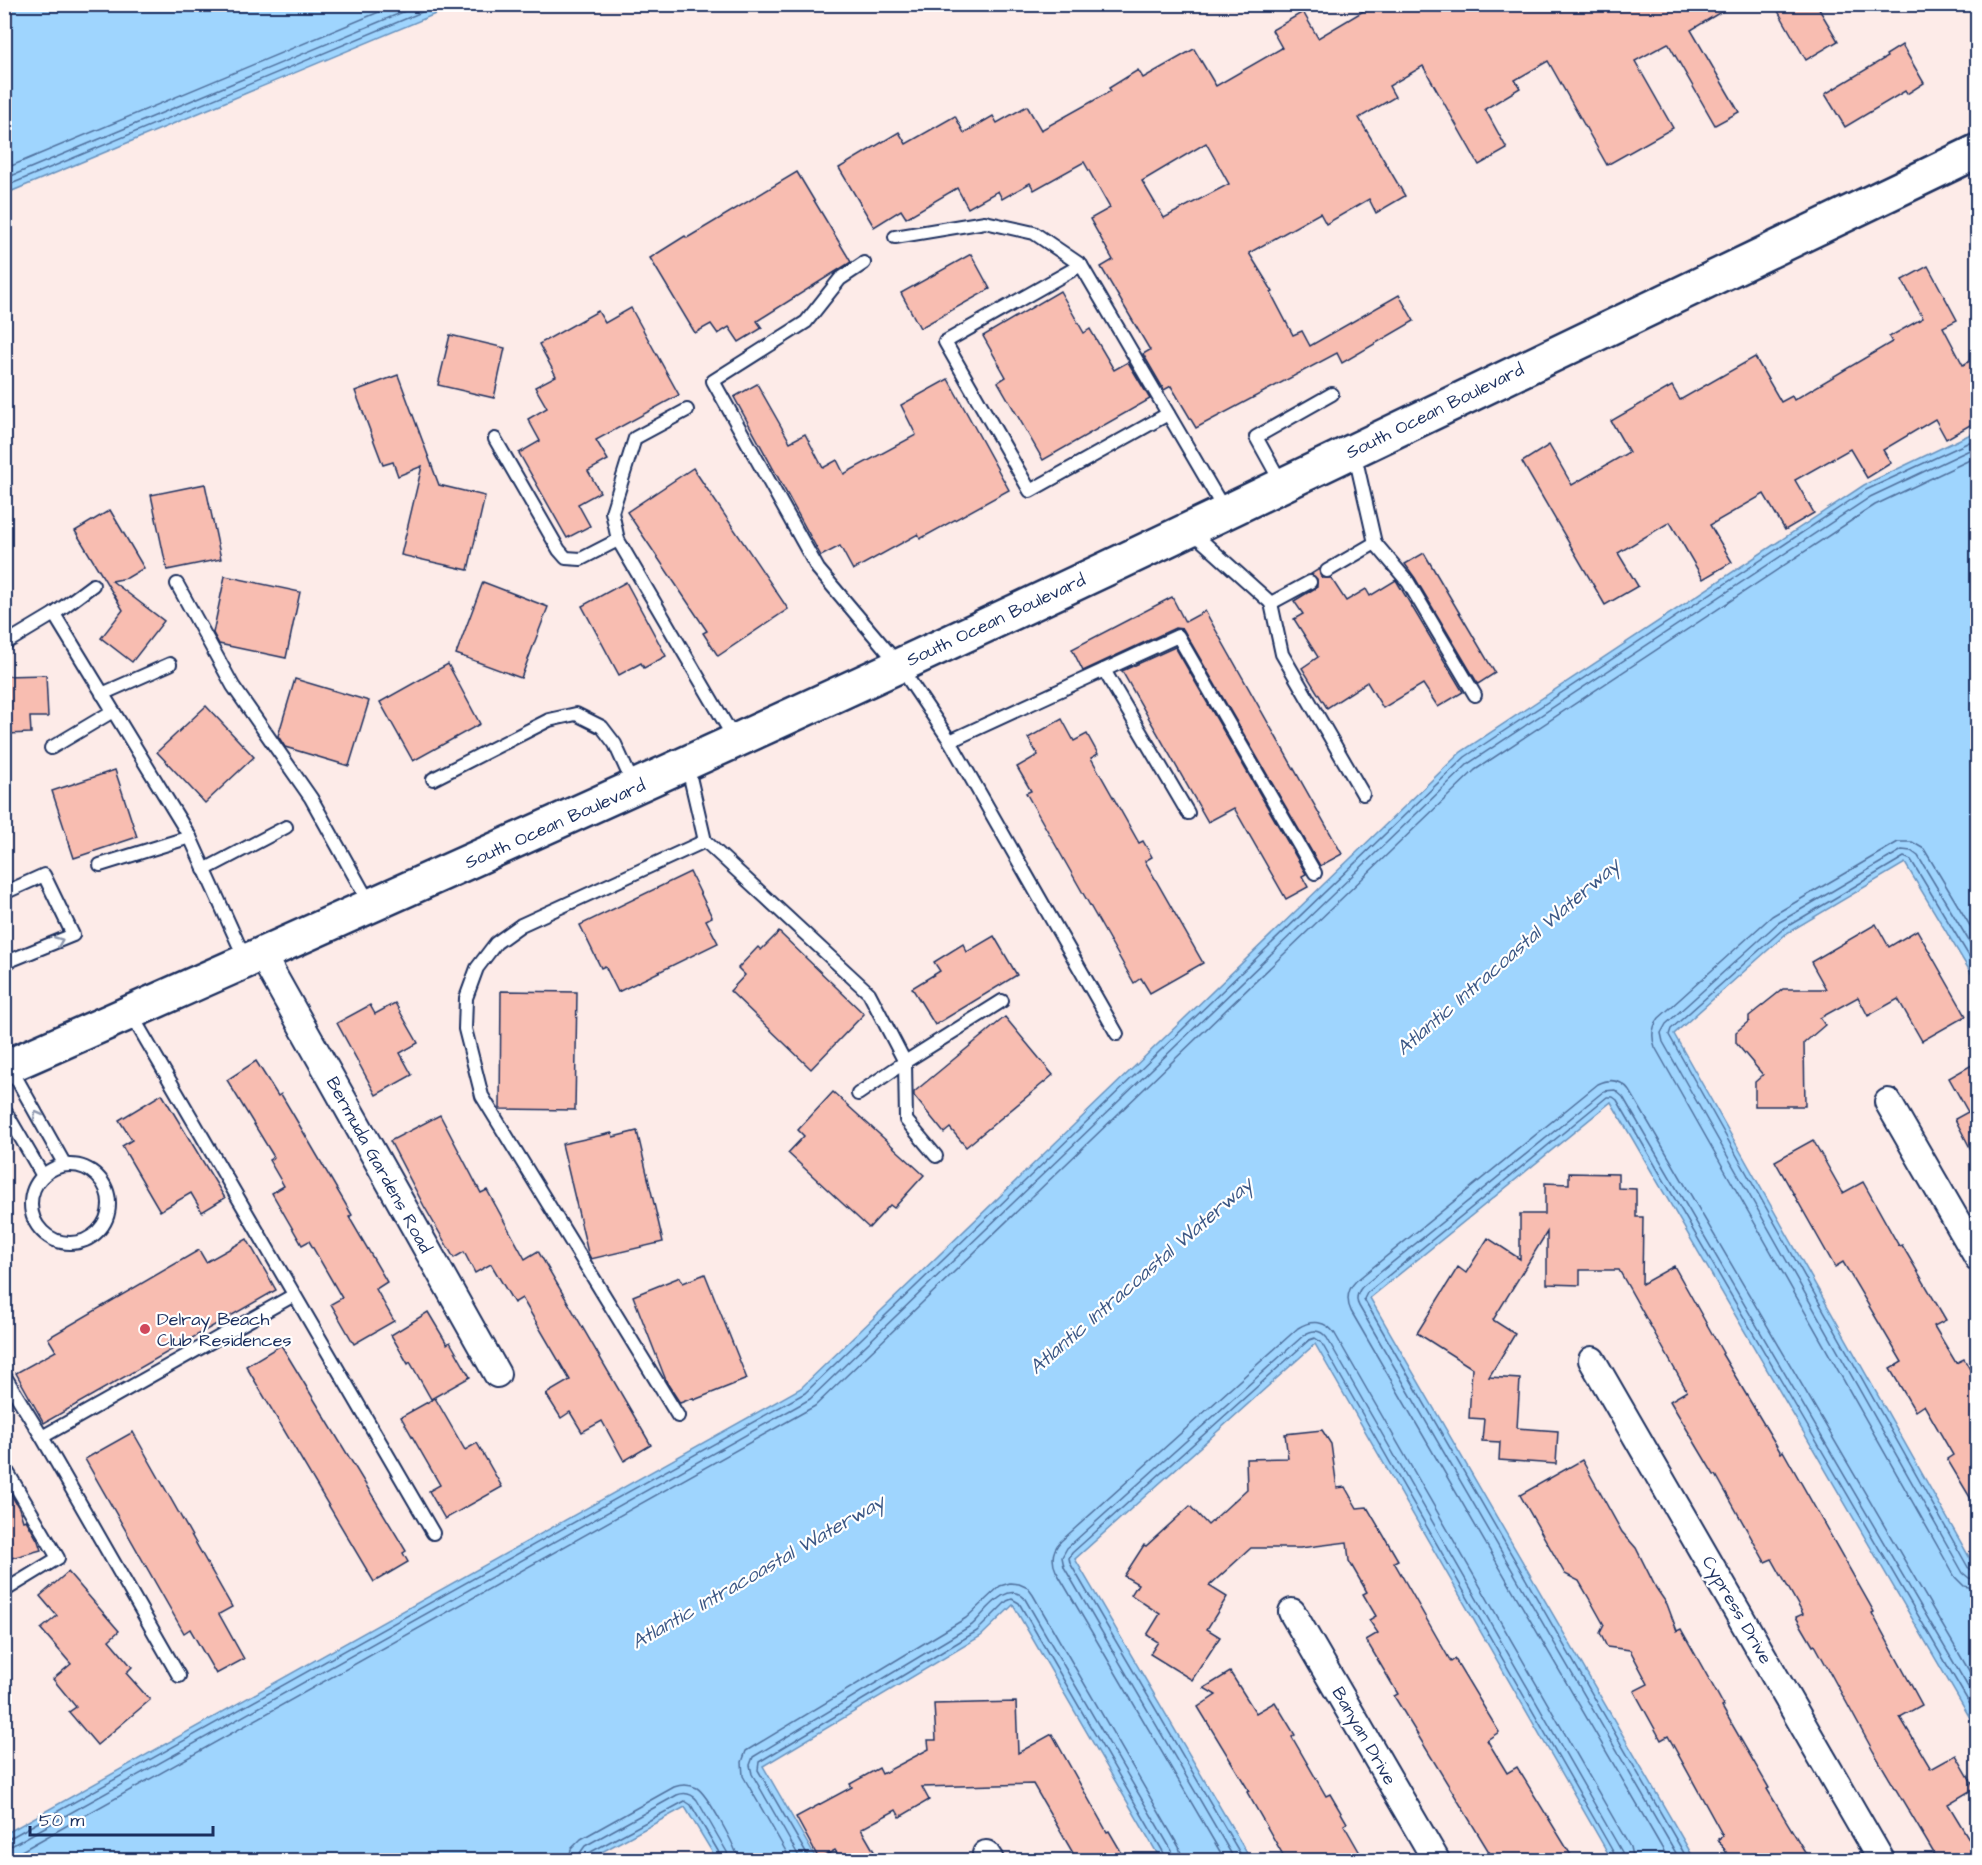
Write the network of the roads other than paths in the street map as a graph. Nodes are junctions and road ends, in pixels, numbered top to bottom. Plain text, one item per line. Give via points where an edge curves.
1 (1977, 151) edge
2 (895, 237) dead end
3 (864, 263) dead end
4 (1082, 265) junction
5 (1332, 394) dead end
6 (687, 410) dead end
7 (1168, 414) junction
8 (495, 439) dead end
9 (1354, 450) junction
10 (1282, 485) junction
11 (1225, 512) junction
12 (1189, 529) junction
13 (618, 540) junction
14 (1375, 543) junction
15 (1327, 571) dead end
16 (1310, 582) dead end
17 (177, 584) dead end
18 (93, 585) dead end
19 (1271, 603) junction
20 (54, 614) junction
21 (4, 644) edge
22 (170, 664) dead end
23 (899, 665) junction
24 (1104, 670) junction
25 (102, 694) junction
26 (1475, 695) dead end
27 (113, 711) junction
28 (735, 741) junction
29 (950, 741) junction
30 (51, 748) dead end
31 (687, 764) junction
32 (433, 779) dead end
33 (634, 788) junction
34 (1363, 794) dead end
35 (1188, 813) dead end
36 (286, 827) dead end
37 (190, 837) junction
38 (705, 841) junction
39 (100, 865) dead end
40 (204, 870) junction
41 (1315, 873) dead end
42 (4, 893) edge
43 (371, 906) junction
44 (254, 959) junction
45 (4, 963) edge
46 (1002, 1001) dead end
47 (130, 1013) junction
48 (1117, 1034) dead end
49 (904, 1062) junction
50 (7, 1067) edge
51 (858, 1094) dead end
52 (1888, 1102) dead end
53 (4, 1109) edge
54 (936, 1156) dead end
55 (65, 1165) junction
56 (43, 1176) junction
57 (1977, 1258) edge
58 (294, 1295) junction
59 (1592, 1360) dead end
60 (496, 1374) dead end
61 (4, 1375) edge
62 (678, 1416) dead end
63 (42, 1437) junction
64 (4, 1466) edge
65 (433, 1533) dead end
66 (4, 1591) edge
67 (1292, 1612) dead end
68 (179, 1676) dead end
69 (1436, 1860) edge
70 (1881, 1860) edge

1 - 9 main road, South Ocean Boulevard
2 - 4 lane via 985,222 1034,233
3 - 23 lane via 840,279 806,322 713,381 818,569
4 - 7 lane
4 - 7 lane via 945,342 1030,491
5 - 10 lane via 1256,437
6 - 13 lane via 635,438 612,512
7 - 11 lane
8 - 13 lane via 567,558 581,559
9 - 10 main road, South Ocean Boulevard
9 - 14 lane
10 - 11 main road, South Ocean Boulevard
11 - 12 main road, South Ocean Boulevard
12 - 19 lane
12 - 23 main road, South Ocean Boulevard
13 - 28 lane
14 - 15 lane
14 - 26 lane via 1408,582
16 - 19 lane
17 - 43 lane via 232,686 311,798
18 - 20 lane
19 - 34 lane via 1282,654
20 - 21 lane
20 - 25 lane
22 - 25 lane
23 - 28 main road, South Ocean Boulevard
23 - 29 lane
24 - 29 lane
24 - 35 lane
24 - 41 lane via 1178,636
25 - 27 lane
27 - 30 lane
27 - 37 lane
28 - 31 main road, South Ocean Boulevard
29 - 48 lane
31 - 33 main road, South Ocean Boulevard
31 - 38 lane
32 - 33 lane via 549,720 576,714 602,727 615,744
33 - 43 main road, South Ocean Boulevard
36 - 40 lane
37 - 39 lane
37 - 40 lane
38 - 49 lane via 869,993
38 - 62 lane via 521,925 496,943 477,968 466,998 465,1029 482,1096
40 - 44 lane
45 -> 42 lane via 73,935 44,874
43 - 44 main road, South Ocean Boulevard
44 - 47 main road, South Ocean Boulevard
44 - 60 street, Bermuda Gardens Road
46 - 49 lane
47 - 50 main road, South Ocean Boulevard
47 - 58 lane
49 - 51 lane
49 - 54 lane via 906,1120
55 -> 50 lane
52 - 57 street
53 - 56 lane
55 - 56 lane
55 - 56 lane via 89,1170 106,1188 109,1212 105,1223 87,1240 75,1244 51,1239 35,1221 32,1197
58 - 63 lane
58 - 65 lane
59 - 70 street, Cypress Drive
61 - 63 lane
63 - 68 lane
64 - 66 lane via 58,1558
67 - 69 street, Banyan Drive

